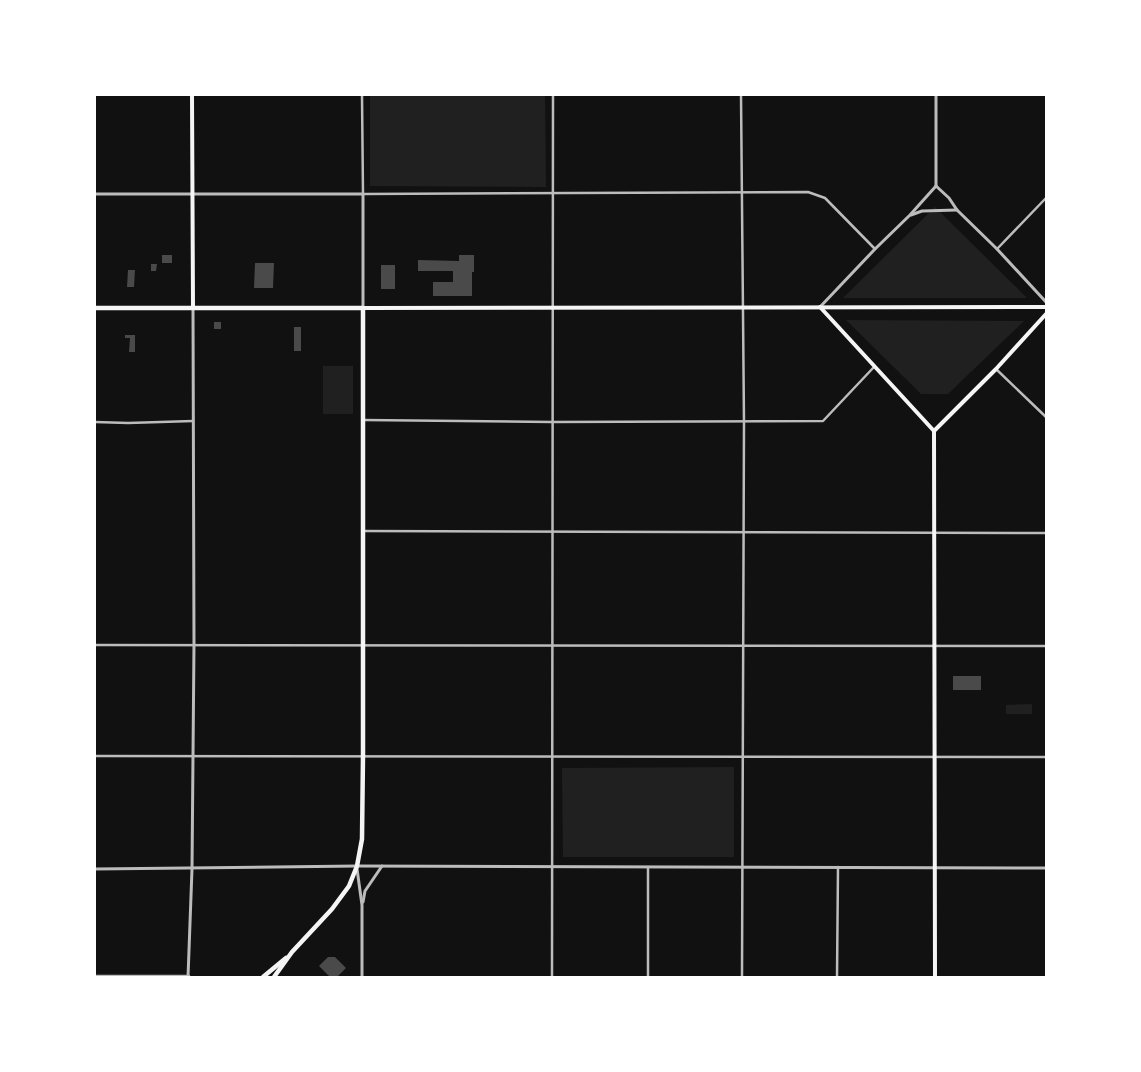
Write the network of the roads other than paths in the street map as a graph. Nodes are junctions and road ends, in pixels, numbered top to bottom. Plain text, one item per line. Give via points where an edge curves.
1 (192, 95) edge
2 (362, 95) edge
3 (553, 95) edge
4 (742, 95) edge
5 (936, 95) edge
6 (936, 186) junction
7 (743, 193) junction
8 (95, 194) edge
9 (193, 194) junction
10 (363, 194) junction
11 (554, 194) junction
12 (1046, 198) edge
13 (957, 210) junction
14 (910, 215) junction
15 (997, 248) junction
16 (875, 249) junction
17 (1046, 302) edge
18 (820, 307) junction
19 (95, 308) edge
20 (193, 308) junction
21 (363, 308) junction
22 (552, 308) junction
23 (743, 308) junction
24 (1046, 308) edge
25 (1046, 314) edge
26 (875, 366) junction
27 (996, 369) junction
28 (1046, 417) edge
29 (363, 420) junction
30 (192, 421) junction
31 (552, 422) junction
32 (744, 422) junction
33 (96, 423) edge
34 (934, 431) junction
35 (362, 531) junction
36 (552, 532) junction
37 (743, 532) junction
38 (935, 533) junction
39 (1046, 533) edge
40 (194, 644) junction
41 (363, 644) junction
42 (95, 645) edge
43 (552, 646) junction
44 (743, 646) junction
45 (935, 646) junction
46 (1046, 646) edge
47 (95, 756) edge
48 (193, 756) junction
49 (363, 756) junction
50 (552, 757) junction
51 (742, 757) junction
52 (935, 757) junction
53 (1046, 757) edge
54 (357, 866) junction
55 (382, 866) junction
56 (551, 866) junction
57 (648, 866) junction
58 (743, 867) junction
59 (838, 867) junction
60 (935, 867) junction
61 (1046, 868) edge
62 (95, 869) edge
63 (192, 869) junction
64 (362, 905) junction
65 (292, 952) junction
66 (95, 976) edge
67 (189, 977) edge
68 (263, 977) edge
69 (274, 977) edge
70 (362, 977) edge
71 (552, 977) edge
72 (648, 977) edge
73 (742, 977) edge
74 (838, 977) edge
75 (935, 977) edge

1 - 9 main road
2 - 10 street
3 - 11 street
4 - 7 street
5 - 6 street
6 - 13 street
6 - 14 street
7 - 11 street
7 - 16 street via 808,192 825,198
7 - 23 street
8 - 9 street
9 - 10 street
9 - 20 main road
10 - 11 street
10 - 21 street
11 - 22 street
12 - 15 street
13 - 14 street via 922,210
13 - 15 street
14 - 16 street
15 - 17 street
16 - 18 street
18 - 23 main road
18 - 24 main road
18 - 26 main road
19 - 20 highway
20 - 21 highway
20 - 30 street
21 - 22 main road
21 - 29 highway
22 - 23 main road
22 - 31 street
23 - 32 street
25 - 27 main road
26 - 32 street via 823,421
26 - 34 main road
27 - 28 street
27 - 34 main road
29 - 31 street
29 - 35 highway
30 - 33 street
30 - 40 street
31 - 32 street
31 - 36 street
32 - 37 street
34 - 38 main road
35 - 36 street
35 - 41 highway
36 - 37 street
36 - 43 street
37 - 38 street
37 - 44 street
38 - 39 street
38 - 45 main road
40 - 41 street
40 - 42 street
40 - 48 street
41 - 43 street
41 - 49 highway
43 - 44 street
43 - 50 street
44 - 45 street
44 - 51 street
45 - 46 street
45 - 52 main road
47 - 48 street
48 - 49 street
48 - 63 street
49 - 50 street
49 - 54 highway via 362,839
50 - 51 street
50 - 56 street
51 - 52 street
51 - 58 street
52 - 53 street
52 - 60 main road
54 - 55 street
54 - 63 street
54 - 64 street
54 - 65 highway via 332,909
55 - 56 street
55 - 64 street via 366,891
56 - 57 street
56 - 71 street
57 - 58 street
57 - 72 street
58 - 59 street
58 - 73 street
59 - 60 street
59 - 74 street
60 - 61 street
60 - 75 main road
62 - 63 street
63 - 67 street
64 - 70 street
65 - 68 highway
65 - 69 highway
66 - 67 street

